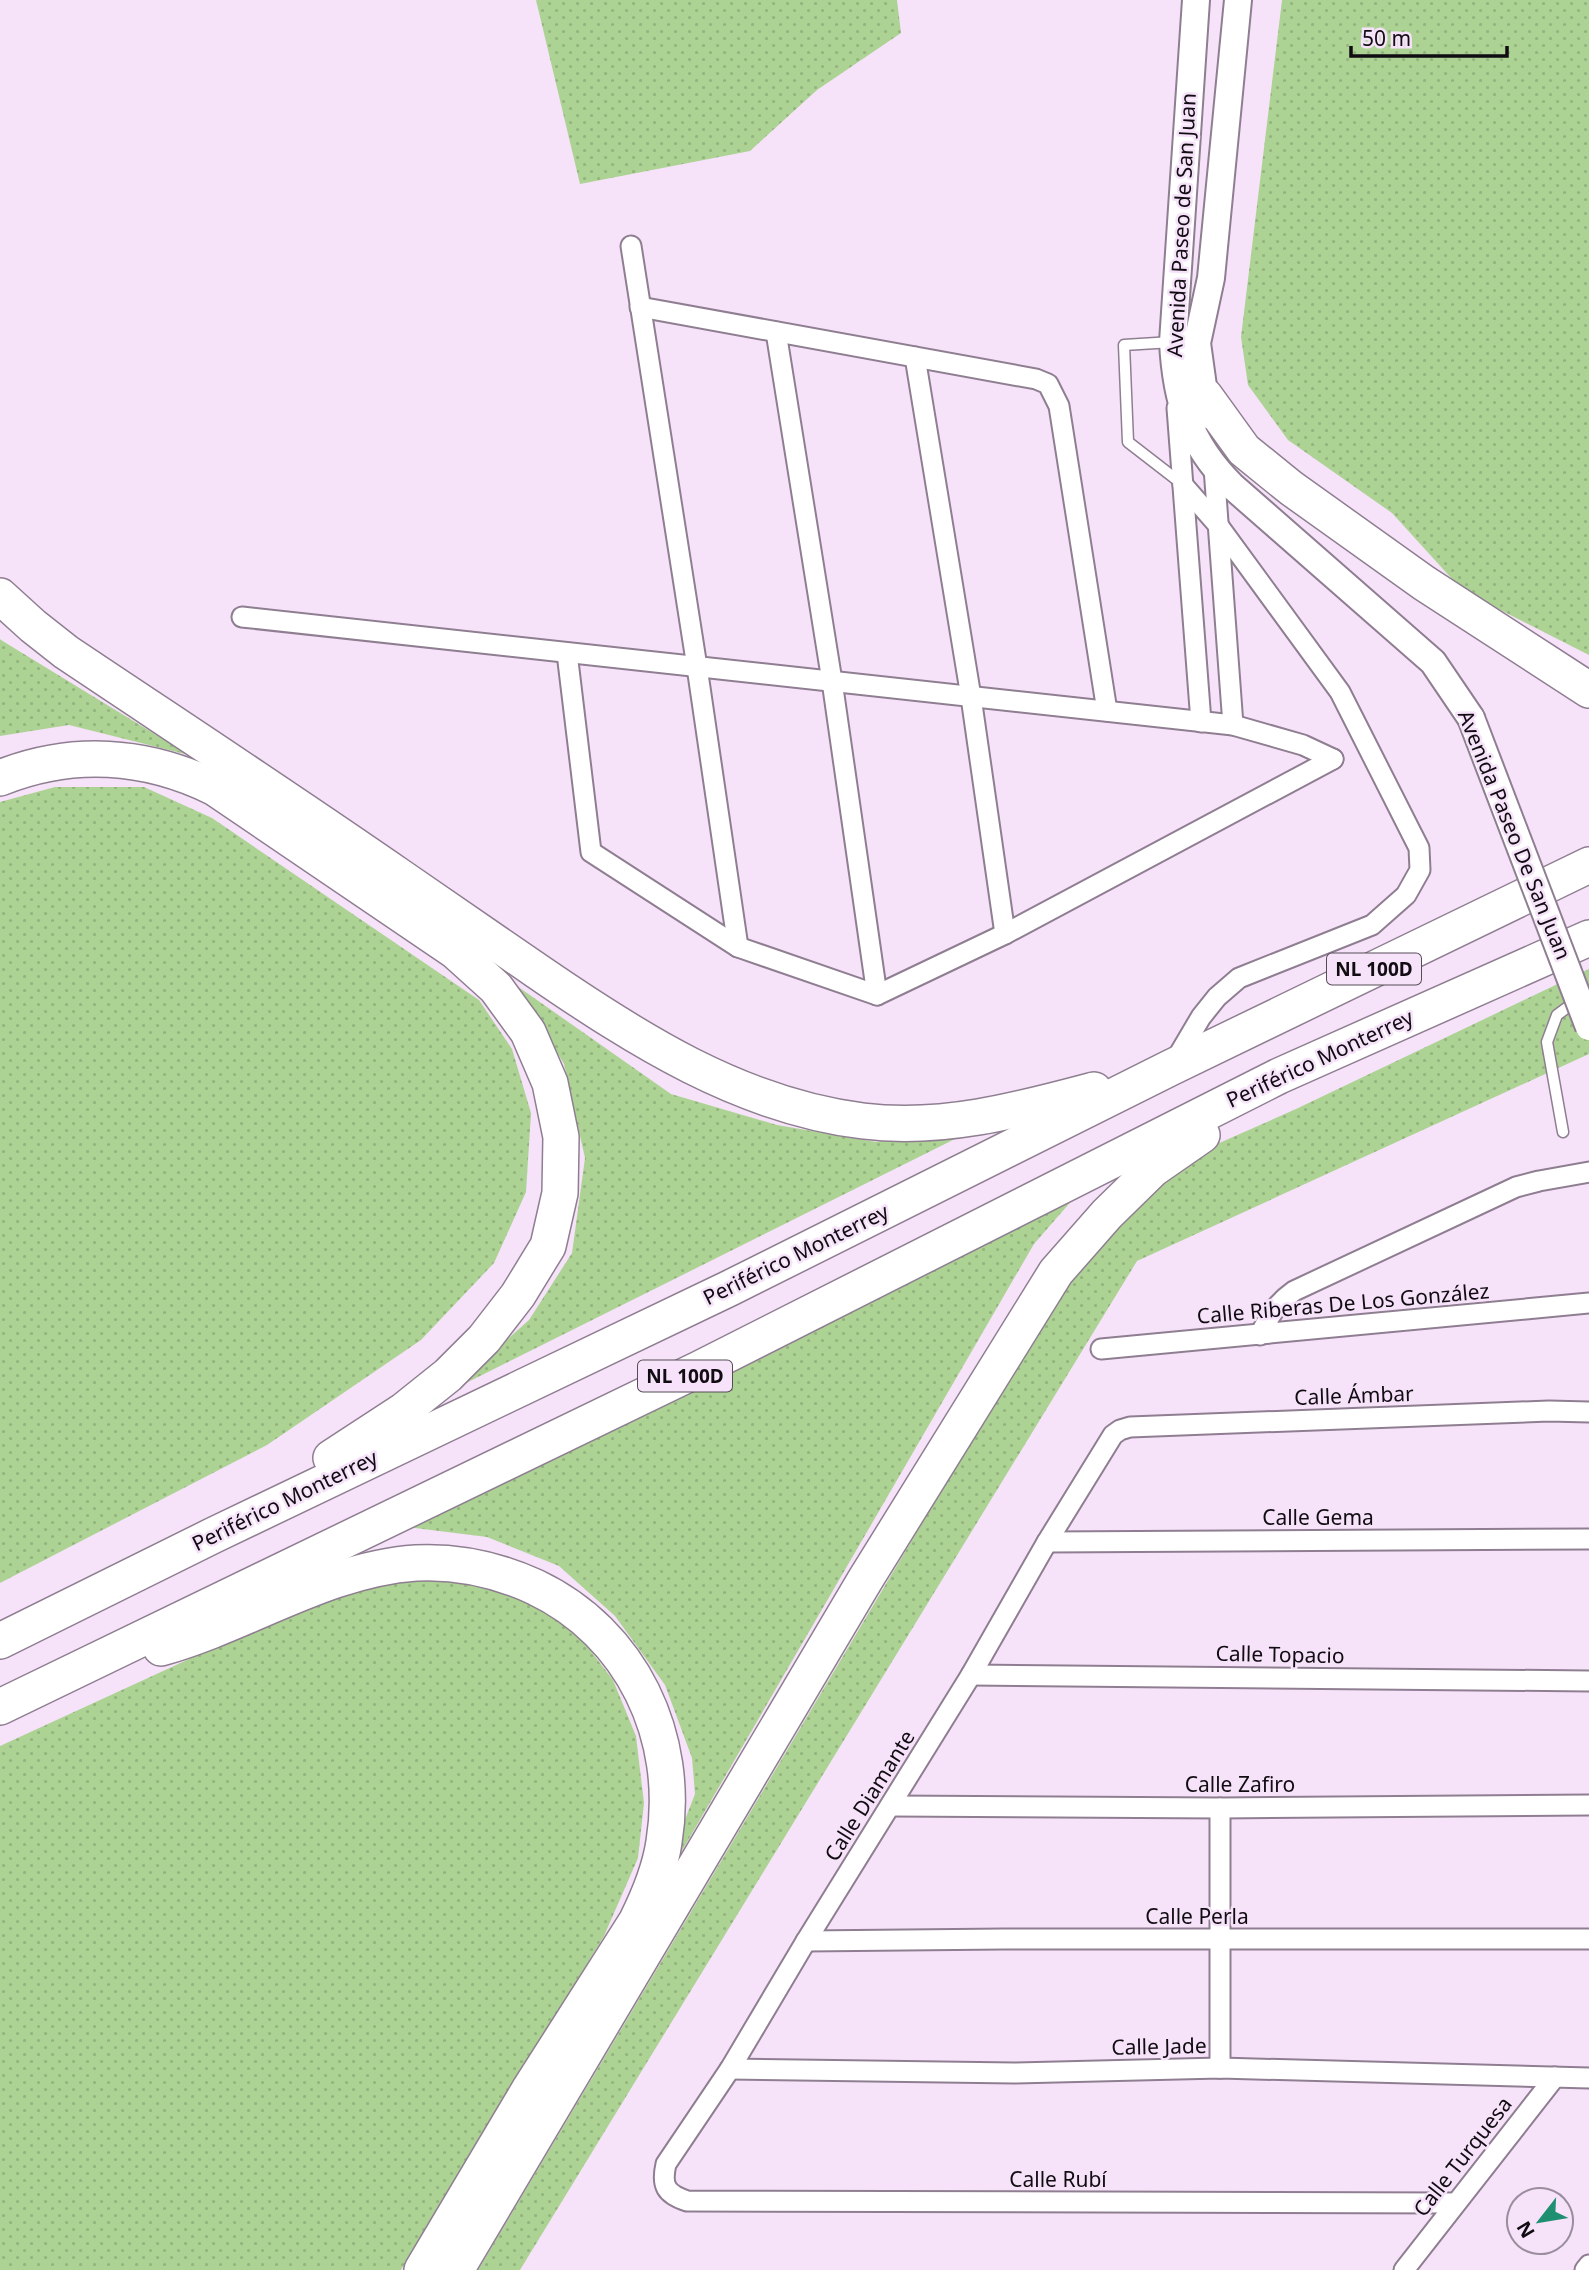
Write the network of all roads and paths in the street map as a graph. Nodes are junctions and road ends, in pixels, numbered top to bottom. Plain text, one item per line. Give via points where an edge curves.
1 (1195, 9) edge
2 (1238, 11) edge
3 (631, 246) dead end
4 (640, 307) junction
5 (776, 332) junction
6 (1185, 342) junction
7 (915, 358) junction
8 (1190, 388) junction
9 (1223, 477) junction
10 (1183, 485) junction
11 (1218, 525) junction
12 (0, 596) edge
13 (242, 617) dead end
14 (567, 653) junction
15 (697, 667) junction
16 (832, 681) junction
17 (1589, 690) edge
18 (971, 696) junction
19 (1107, 711) junction
20 (1201, 722) junction
21 (1233, 725) junction
22 (0, 778) edge
23 (1589, 865) edge
24 (1005, 934) junction
25 (1589, 938) edge
26 (738, 947) junction
27 (1589, 991) edge
28 (877, 996) junction
29 (1589, 1027) edge
30 (1164, 1071) junction
31 (1279, 1076) junction
32 (1563, 1132) dead end
33 (1589, 1172) edge
34 (1589, 1303) edge
35 (1260, 1335) junction
36 (1101, 1349) dead end
37 (1589, 1412) edge
38 (1120, 1430) joint
39 (214, 1535) junction
40 (1589, 1539) edge
41 (1047, 1542) junction
42 (0, 1641) edge
43 (86, 1665) junction
44 (971, 1675) junction
45 (1589, 1681) edge
46 (0, 1707) edge
47 (1589, 1805) edge
48 (891, 1806) junction
49 (1220, 1808) junction
50 (1589, 1938) edge
51 (1219, 1940) junction
52 (806, 1941) junction
53 (1220, 2068) junction
54 (730, 2069) junction
55 (1555, 2077) junction
56 (1589, 2078) edge
57 (666, 2188) joint
58 (1455, 2203) junction
59 (1589, 2264) edge
60 (1405, 2268) edge
61 (422, 2270) edge
62 (456, 2270) edge
63 (1585, 2270) edge

1 - 2 street
1 - 6 street, Avenida Paseo de San Juan
2 - 6 street, Avenida Paseo de San Juan via 1211,278
3 - 4 street
4 - 5 street
4 - 15 street
5 - 7 street
5 - 16 street
6 - 8 street, Avenida Paseo de San Juan
6 - 10 lane via 1124,345 1128,442
7 - 18 street
7 - 19 street via 1036,379 1048,384 1055,394
8 - 9 street, Avenida Paseo de San Juan via 1209,427
8 - 10 street
8 - 17 highway via 1244,450 1291,488 1424,583
9 - 11 street
9 - 29 street, Avenida Paseo De San Juan, bridge via 1433,662 1471,718
10 - 11 street
10 - 20 street
11 - 21 street
11 - 30 street via 1339,692 1419,848 1420,870 1406,895 1372,925 1239,978 1217,997
12 - 30 highway via 66,652 590,1007 668,1055 739,1088 864,1121 938,1123 1012,1111
13 - 14 street
14 - 15 street
14 - 26 street via 591,852
15 - 16 street
15 - 26 street
16 - 18 street
16 - 28 street
18 - 19 street
18 - 24 street
19 - 20 street
20 - 21 street
21 - 24 street via 1303,745 1333,760
22 - 39 highway via 65,760 117,759 167,768 215,788 455,951 496,988 528,1032 550,1083 561,1137 560,1193 548,1246 518,1294 484,1339 403,1411
23 - 30 highway, Periférico Monterrey / NL 100D
24 - 28 street
25 - 31 highway, Periférico Monterrey / NL 100D
26 - 28 street
27 - 32 lane via 1557,1015 1547,1042
30 - 39 highway, Periférico Monterrey / NL 100D via 730,1288
31 - 43 highway, Periférico Monterrey / NL 100D via 698,1369
31 - 62 highway via 1153,1169 1056,1272 865,1580
33 - 35 street via 1539,1181 1494,1196 1294,1292 1280,1301
34 - 35 street, Calle Riberas De Los González
35 - 36 street, Calle Riberas De Los González
37 - 38 street, Calle Ámbar via 1549,1410
38 - 41 street, Calle Diamante
39 - 42 highway, Periférico Monterrey / NL 100D
40 - 41 street, Calle Gema
41 - 44 street, Calle Diamante
43 - 46 highway, Periférico Monterrey / NL 100D
43 - 61 highway via 216,1631 366,1570 446,1563 522,1581 568,1606 608,1640 638,1684 659,1734 667,1788 658,1871 636,1922
44 - 45 street, Calle Topacio
44 - 48 street, Calle Diamante
47 - 49 street, Calle Zafiro
48 - 49 street, Calle Zafiro
48 - 52 street, Calle Diamante
49 - 51 street
50 - 51 street, Calle Perla
51 - 52 street, Calle Perla
51 - 53 street
52 - 54 street, Calle Diamante
53 - 54 street, Calle Jade via 1014,2073
53 - 55 street, Calle Jade
54 - 57 street, Calle Diamante via 666,2164
55 - 56 street, Calle Jade
55 - 58 street, Calle Turquesa
57 - 58 street, Calle Rubí via 687,2202
58 - 60 street, Calle Turquesa
59 - 63 street

